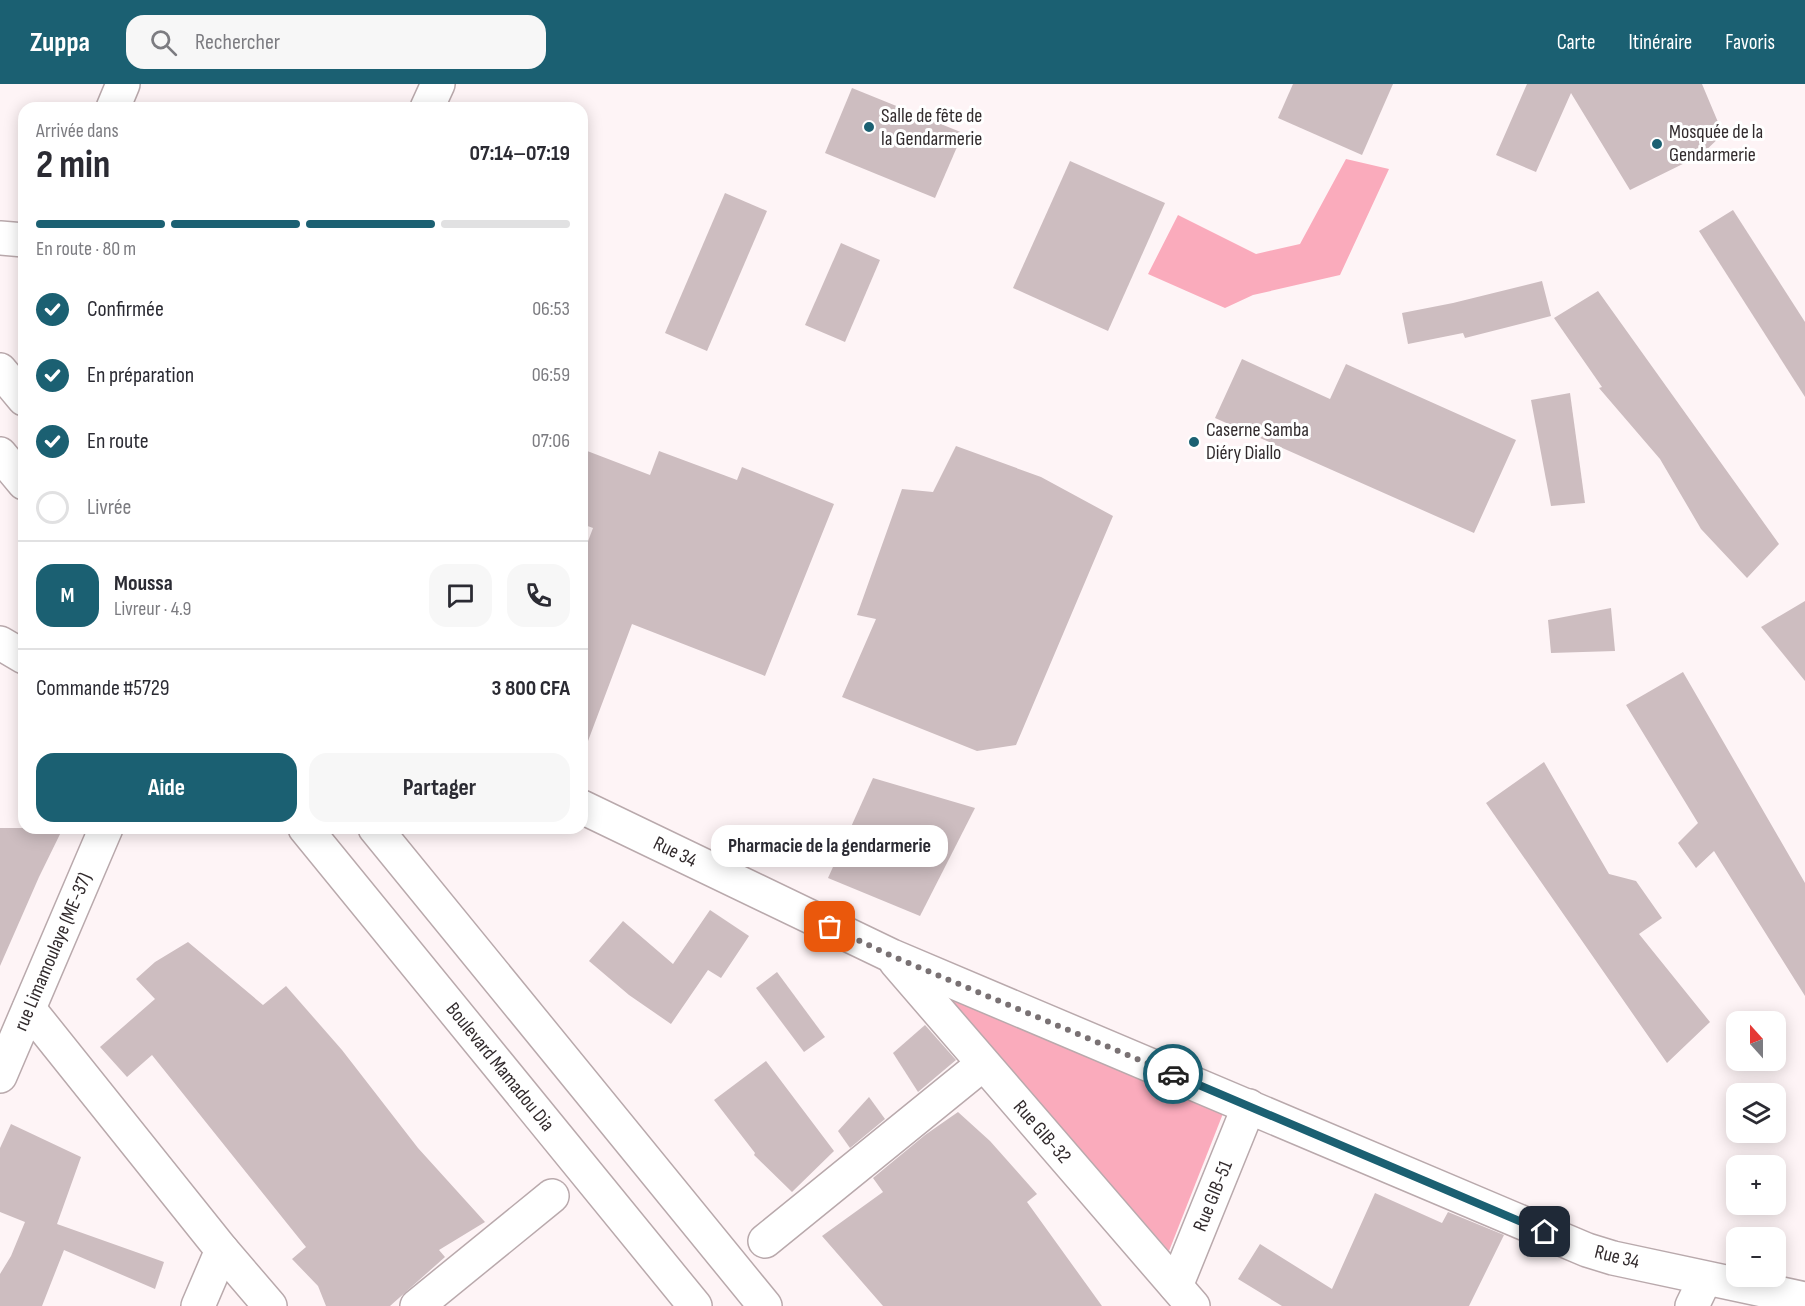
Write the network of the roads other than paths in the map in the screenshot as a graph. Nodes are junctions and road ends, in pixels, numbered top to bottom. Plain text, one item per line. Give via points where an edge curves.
1 (123, 84) edge
2 (438, 84) edge
3 (116, 102) edge
4 (430, 102) edge
5 (0, 238) edge
6 (18, 240) edge
7 (0, 369) edge
8 (18, 392) edge
9 (0, 454) edge
10 (18, 476) edge
11 (0, 643) edge
12 (18, 654) edge
13 (588, 810) edge
14 (103, 834) edge
15 (309, 834) edge
16 (380, 834) edge
17 (892, 956) junction
18 (30, 1009) junction
19 (983, 1064) junction
20 (0, 1076) edge
21 (1249, 1106) junction
22 (552, 1196) dead end
23 (765, 1241) dead end
24 (222, 1250) junction
25 (1699, 1292) edge
26 (1184, 1296) edge
27 (1805, 1299) edge
28 (198, 1306) edge
29 (270, 1306) edge
30 (417, 1306) edge
31 (695, 1306) edge
32 (765, 1306) edge

1 - 3 street
2 - 4 street
5 - 6 street
7 - 8 street
9 - 10 street
11 - 12 street
13 - 17 street, Rue 34
14 - 18 street, rue Limamoulaye (ME-37)
15 - 31 street, Boulevard Mamadou Dia
16 - 32 street
17 - 19 street, Rue GIB-32
17 - 21 street, Rue 34
18 - 20 street, rue Limamoulaye (ME-37)
18 - 24 street
19 - 23 street
19 - 26 street, Rue GIB-32
21 - 25 street, Rue 34 via 1587,1250 1654,1266
21 - 26 street, Rue GIB-51
22 - 30 street
24 - 28 street
24 - 29 street
25 - 27 street, Rue 34

